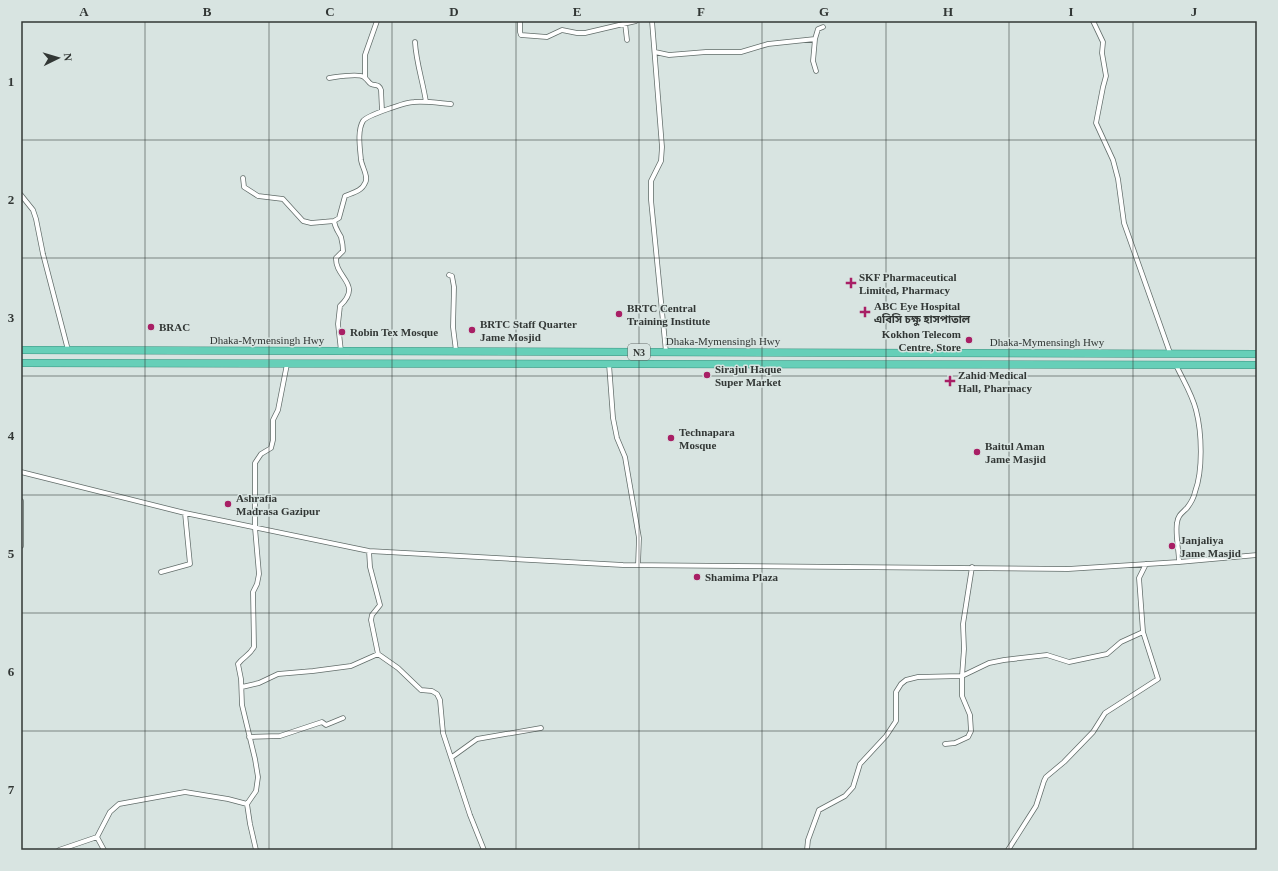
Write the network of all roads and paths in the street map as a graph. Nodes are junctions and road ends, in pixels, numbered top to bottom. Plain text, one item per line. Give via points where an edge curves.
1 (377, 21) edge
2 (520, 21) edge
3 (636, 21) edge
4 (652, 21) edge
5 (1093, 21) edge
6 (625, 23) junction
7 (823, 27) dead end
8 (815, 39) junction
9 (627, 40) dead end
10 (414, 42) dead end
11 (654, 52) junction
12 (816, 70) dead end
13 (329, 78) dead end
14 (365, 78) junction
15 (426, 102) junction
16 (451, 104) dead end
17 (382, 111) junction
18 (243, 178) dead end
19 (21, 195) edge
20 (334, 221) junction
21 (449, 275) dead end
22 (21, 350) edge
23 (68, 350) junction
24 (340, 351) junction
25 (456, 351) junction
26 (666, 352) junction
27 (1170, 353) junction
28 (1257, 354) edge
29 (21, 363) edge
30 (287, 364) junction
31 (609, 364) junction
32 (1257, 365) edge
33 (1176, 366) junction
34 (21, 472) edge
35 (21, 501) edge
36 (185, 513) junction
37 (255, 528) junction
38 (21, 546) edge
39 (369, 552) junction
40 (1257, 555) edge
41 (1179, 562) junction
42 (1146, 564) junction
43 (638, 565) junction
44 (972, 567) junction
45 (161, 572) dead end
46 (1143, 632) junction
47 (378, 654) junction
48 (962, 676) junction
49 (242, 687) junction
50 (343, 718) dead end
51 (541, 728) dead end
52 (250, 737) junction
53 (945, 744) dead end
54 (452, 757) junction
55 (247, 804) junction
56 (97, 837) junction
57 (59, 850) edge
58 (104, 850) edge
59 (256, 850) edge
60 (484, 850) edge
61 (807, 850) edge
62 (1008, 850) edge

1 - 14 street via 365,56
2 - 6 street via 521,35 547,37 562,30 585,33
3 - 6 street
4 - 11 street
5 - 27 street via 1103,42 1106,76 1096,123 1113,160 1124,223
6 - 9 street
7 - 8 street via 818,29
8 - 11 street via 768,44 741,52 669,55
8 - 12 street
10 - 15 street
11 - 26 street via 662,147 661,161 651,181 651,200
13 - 14 street
14 - 17 street via 371,84 380,87
15 - 16 street
15 - 17 street via 412,102
17 - 20 street via 366,117 360,132 362,162 367,179 365,184 361,189 345,196 339,218
18 - 20 street via 244,187 258,196 283,199 303,221
19 - 23 street via 33,210 36,219
20 - 24 street via 343,246 336,263 349,288 348,298 340,306
21 - 25 street via 452,276 454,287 453,327
22 - 23 highway, Dhaka-Mymensingh Hwy / N3
23 - 24 highway, Dhaka-Mymensingh Hwy / N3
24 - 25 highway, Dhaka-Mymensingh Hwy / N3
25 - 26 highway, Dhaka-Mymensingh Hwy / N3
26 - 27 highway, Dhaka-Mymensingh Hwy / N3
27 - 28 highway, Dhaka-Mymensingh Hwy / N3
29 - 30 highway, N3
30 - 31 highway, N3
30 - 37 street via 278,410 273,420 271,448 261,454 255,463
31 - 33 highway, N3
31 - 43 street via 613,418 617,438 625,456 638,538
32 - 33 highway, N3
33 - 41 street via 1197,411 1202,458 1194,496 1187,508 1178,516 1176,525
34 - 36 street
35 - 38 street
36 - 37 street
36 - 45 street via 190,564
37 - 39 street
37 - 49 street via 259,574 253,592 254,647 251,654 241,659 238,664
39 - 43 street
39 - 47 street via 370,568 380,605 372,616
40 - 41 street
41 - 42 street
42 - 44 street via 1068,569
42 - 46 street via 1139,578
43 - 44 street
44 - 48 street via 963,624
46 - 48 street via 1121,642 1107,654 1068,662 1047,655 1004,660 989,663
46 - 62 street via 1158,679 1105,713 1093,732 1046,777 1036,806
47 - 49 street via 351,666 278,674 259,683
47 - 54 street via 398,668 421,690 437,694 440,700 443,733
48 - 53 street via 962,696 970,715 971,731 968,737
48 - 61 street via 918,677 901,684 896,692 896,721 860,764 853,787 845,796 819,810
49 - 52 street via 242,705
50 - 52 street via 326,725 322,722 280,736
51 - 54 street via 477,739
52 - 55 street via 258,777 256,791
54 - 60 street
55 - 56 street via 185,792 118,804 110,812
55 - 59 street
56 - 57 street
56 - 58 street

